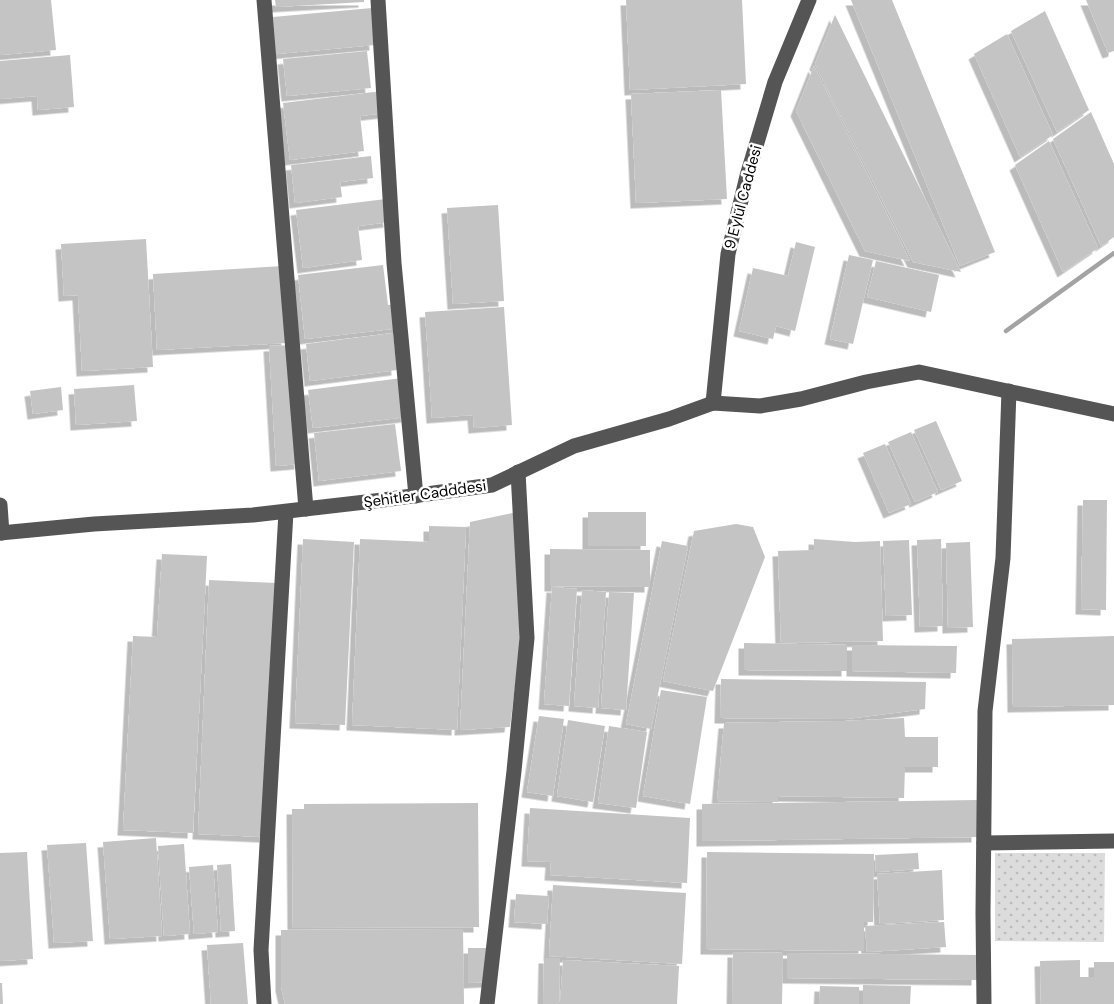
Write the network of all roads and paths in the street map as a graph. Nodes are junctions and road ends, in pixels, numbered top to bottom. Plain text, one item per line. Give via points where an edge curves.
1 (264, 0) edge
2 (378, 0) edge
3 (809, 0) edge
4 (1009, 391) junction
5 (713, 403) junction
6 (1114, 414) edge
7 (518, 472) junction
8 (416, 496) junction
9 (0, 505) edge
10 (306, 509) junction
11 (286, 512) junction
12 (1, 533) edge
13 (1114, 841) edge
14 (984, 843) junction
15 (264, 1004) edge
16 (487, 1004) edge
17 (984, 1004) edge

1 - 10 street
2 - 8 street via 394,263
3 - 5 street, 9 Eylül Caddesi via 776,82 728,254
4 - 5 street, Şehitler Cadddesi via 919,372 760,406
4 - 6 street, Şehitler Cadddesi
4 - 14 street via 1003,558 986,711
5 - 7 street, Şehitler Cadddesi via 574,446
7 - 8 street, Şehitler Cadddesi via 492,485
7 - 16 street via 526,638
8 - 10 street, Şehitler Cadddesi
9 - 12 street
10 - 11 street, Şehitler Cadddesi
11 - 12 street, Şehitler Cadddesi
11 - 15 street via 261,950
13 - 14 street
14 - 17 street

